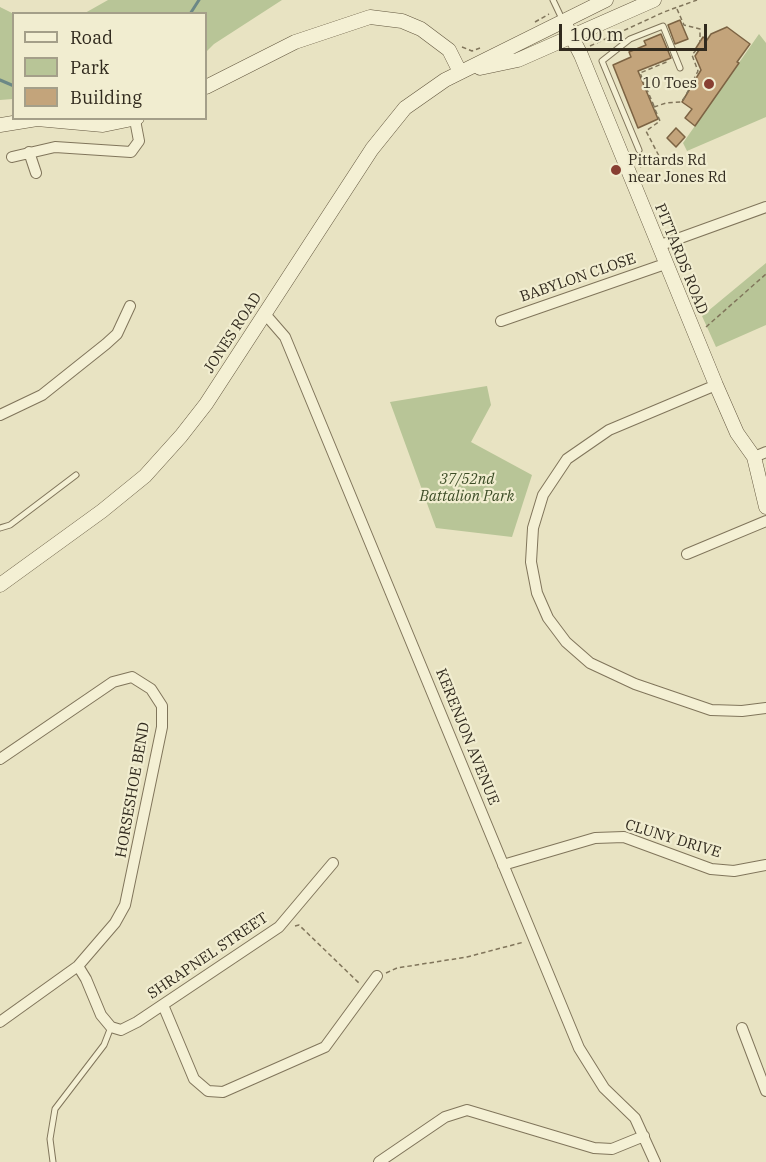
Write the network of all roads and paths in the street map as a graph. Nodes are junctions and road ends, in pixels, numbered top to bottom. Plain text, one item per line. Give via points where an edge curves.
1 (553, 0) edge
2 (606, 0) edge
3 (654, 0) edge
4 (676, 8) dead end
5 (561, 16) junction
6 (532, 26) dead end
7 (572, 37) junction
8 (700, 42) dead end
9 (488, 45) dead end
10 (697, 49) dead end
11 (449, 50) junction
12 (692, 55) junction
13 (676, 58) junction
14 (680, 68) dead end
15 (460, 72) junction
16 (207, 86) edge
17 (654, 107) junction
18 (37, 120) edge
19 (37, 120) edge
20 (130, 120) edge
21 (136, 120) edge
22 (0, 125) edge
23 (639, 150) dead end
24 (29, 152) junction
25 (12, 157) dead end
26 (639, 167) dead end
27 (36, 173) dead end
28 (766, 207) edge
29 (658, 246) junction
30 (665, 264) junction
31 (766, 274) edge
32 (130, 306) dead end
33 (265, 314) junction
34 (501, 321) dead end
35 (705, 328) dead end
36 (716, 385) junction
37 (0, 415) edge
38 (760, 455) edge
39 (76, 475) dead end
40 (766, 507) edge
41 (766, 521) edge
42 (0, 528) edge
43 (687, 554) dead end
44 (0, 585) edge
45 (766, 708) edge
46 (0, 759) edge
47 (333, 863) dead end
48 (503, 865) junction
49 (766, 865) edge
50 (279, 927) junction
51 (534, 939) junction
52 (78, 966) junction
53 (376, 976) joint
54 (366, 990) junction
55 (162, 1005) junction
56 (0, 1022) edge
57 (111, 1027) junction
58 (742, 1028) dead end
59 (766, 1091) edge
60 (644, 1136) junction
61 (394, 1157) edge
62 (52, 1162) edge
63 (379, 1162) edge
64 (655, 1162) edge

1 - 5 lane
2 - 5 main road, JONES ROAD
3 - 7 main road, JONES ROAD
4 - 8 path via 684,25 700,29
5 - 6 path via 542,16
5 - 7 main road, PITTARDS ROAD
5 - 15 main road, JONES ROAD
7 - 15 main road, JONES ROAD via 518,60
7 - 29 main road, PITTARDS ROAD
9 - 11 path via 472,51 456,45
10 - 12 path
11 - 15 main road
11 - 16 main road via 402,21 370,17 295,42
12 - 13 path
12 - 17 path via 698,71 685,98
13 - 14 lane
13 - 17 path via 640,73
13 - 23 lane via 663,26 630,39 602,61
15 - 33 main road, JONES ROAD via 424,92 385,130
17 - 26 path via 660,120 646,131 659,156
18 - 20 main road via 103,125
19 - 22 main road
21 - 24 street via 138,145 125,154 55,147
24 - 25 street
24 - 27 street
28 - 29 street
29 - 30 main road, PITTARDS ROAD
30 - 34 street, BABYLON CLOSE
30 - 36 main road, PITTARDS ROAD
31 - 35 path
32 - 37 street via 117,334 106,344 42,395
33 - 44 main road, JONES ROAD via 206,404 144,476
33 - 48 street, KERENJON AVENUE via 285,337
36 - 38 main road, PITTARDS ROAD via 737,434
36 - 45 street via 609,430 567,459 543,495 533,528 531,562 537,593 548,618 566,642 590,663 635,684 711,710
38 - 40 main road, PITTARDS ROAD
39 - 42 lane via 10,525
41 - 43 street
46 - 52 street, HORSESHOE BEND via 113,682 132,677 151,689 162,706 125,905 115,923
47 - 50 street, SHRAPNEL STREET
48 - 49 street, CLUNY DRIVE via 595,838 624,837 711,869 734,871
48 - 51 street, KERENJON AVENUE
50 - 54 path via 299,925
50 - 55 street, SHRAPNEL STREET
51 - 53 path via 467,957 397,968
51 - 60 street, KERENJON AVENUE via 579,1048 604,1088 635,1118
52 - 56 street, HORSESHOE BEND
52 - 57 street via 101,1015
53 - 54 street
54 - 55 street via 325,1047 223,1092 208,1091 194,1079
55 - 57 street, SHRAPNEL STREET via 121,1029
57 - 62 lane via 104,1045 55,1109 50,1139
58 - 59 street
60 - 61 street via 612,1149 594,1148 467,1110 445,1117
60 - 64 street, KERENJON AVENUE
61 - 63 street

